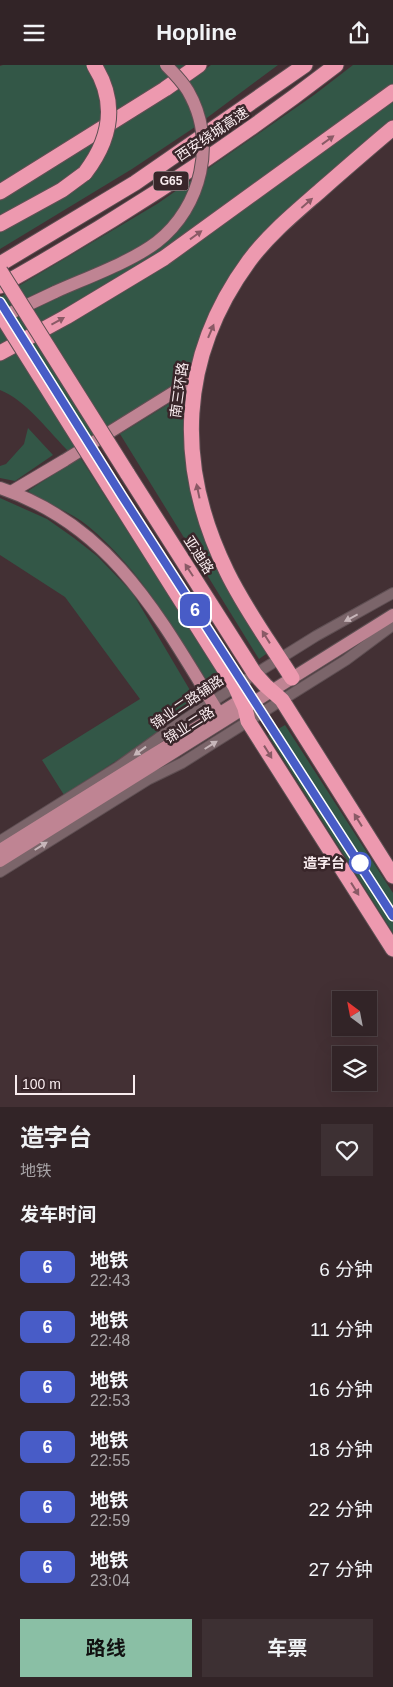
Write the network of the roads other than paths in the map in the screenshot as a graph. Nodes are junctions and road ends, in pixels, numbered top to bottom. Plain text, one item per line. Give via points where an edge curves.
1 (94, 65) edge
2 (166, 65) edge
3 (199, 65) edge
4 (305, 65) edge
5 (336, 65) edge
6 (393, 92) edge
7 (393, 128) edge
8 (0, 192) edge
9 (0, 224) edge
10 (0, 263) edge
11 (0, 271) edge
12 (0, 286) edge
13 (0, 313) edge
14 (0, 318) edge
15 (0, 353) edge
16 (195, 379) junction
17 (6, 490) edge
18 (393, 593) edge
19 (393, 605) edge
20 (393, 615) edge
21 (393, 625) edge
22 (287, 669) junction
23 (268, 688) junction
24 (211, 702) junction
25 (243, 704) junction
26 (221, 717) junction
27 (0, 841) edge
28 (0, 850) edge
29 (0, 861) edge
30 (0, 872) edge
31 (393, 876) edge
32 (393, 949) edge

1 - 9 highway, bridge via 105,87 109,115 103,144 96,157 84,173 62,190
2 - 14 main road, bridge via 188,93 200,121 202,167 190,203 169,231 139,253
3 - 8 highway
4 - 10 highway, 西安绕城高速 / G65 via 134,183
5 - 12 highway, 西安绕城高速 / G65 via 143,200
15 -> 6 highway via 164,258
16 -> 7 highway, 南三环路 via 216,319 250,261 300,208
23 -> 11 highway, 亚迪路, bridge
13 - 25 highway, bridge
16 - 17 main road via 65,460
22 -> 16 highway, 南三环路 via 231,579 203,513 195,478 190,429
17 - 24 main road via 64,519 110,556 151,606
18 -> 22 street, 锦业二路辅路 via 316,636
19 - 22 main road, 锦业二路
20 - 22 main road, 锦业二路
21 - 23 street, 锦业二路辅路 via 346,660
22 - 23 main road, 锦业二路
22 - 23 street, 锦业二路辅路
23 - 25 main road, 锦业二路
23 - 25 street, 锦业二路辅路
31 -> 23 highway, 亚迪路
24 - 25 street, 锦业二路辅路
24 - 26 main road
24 -> 27 street, 锦业二路辅路 via 118,767
25 - 26 main road, 锦业二路
30 -> 25 street, 锦业二路辅路 via 148,779 182,763
25 -> 32 highway
26 - 28 main road, 锦业二路
26 - 29 main road, 锦业二路

